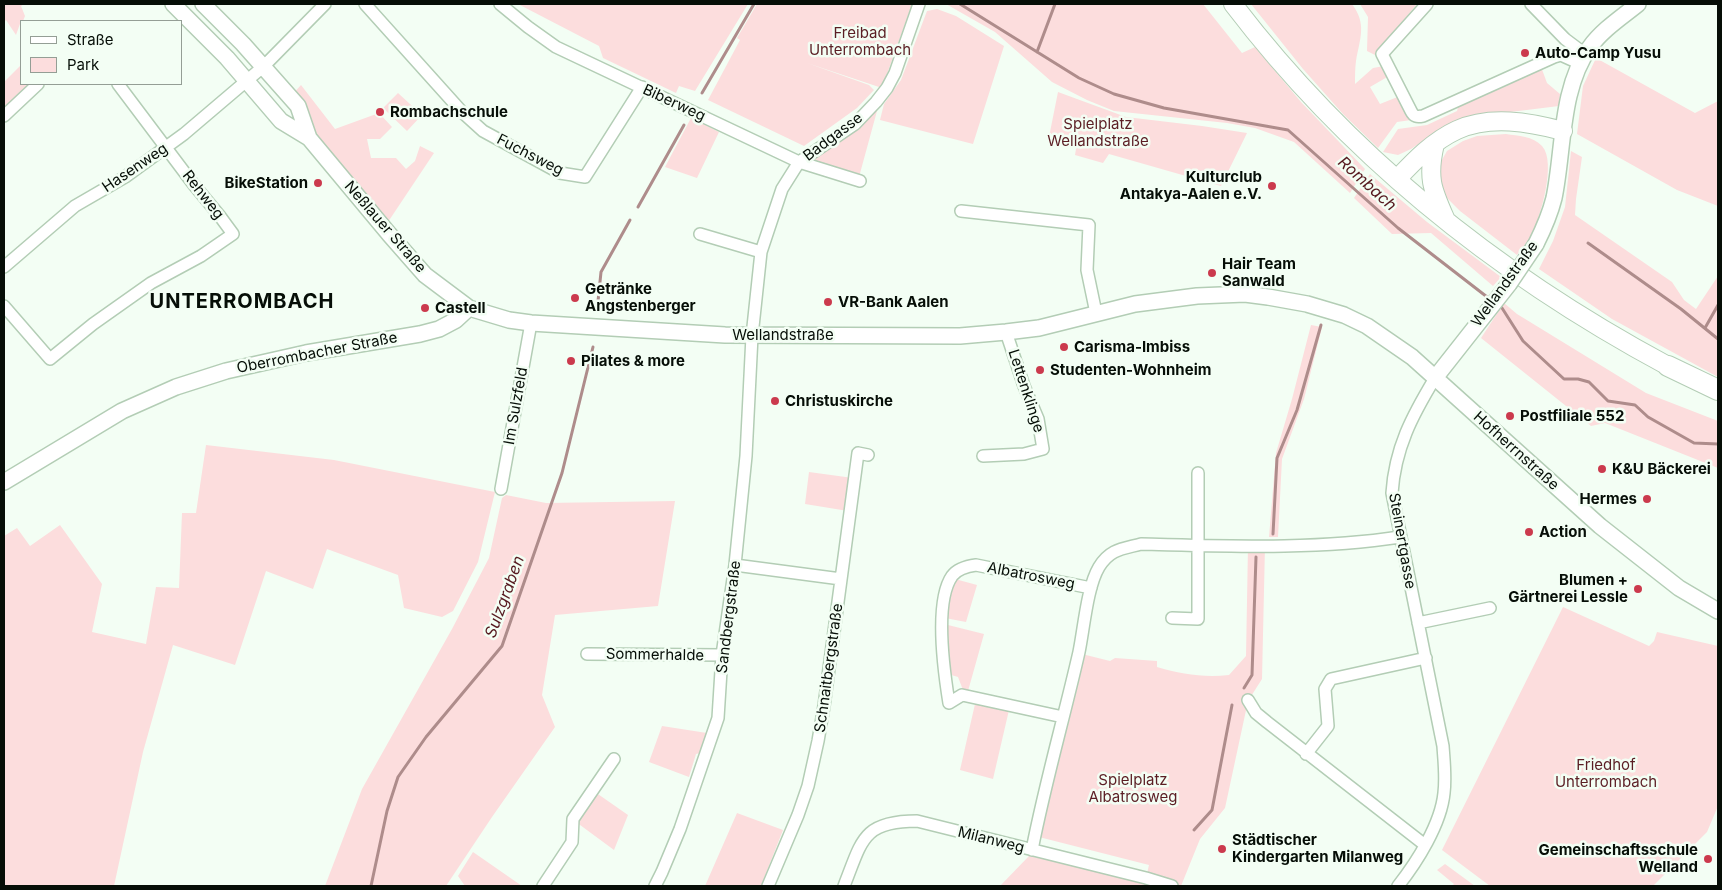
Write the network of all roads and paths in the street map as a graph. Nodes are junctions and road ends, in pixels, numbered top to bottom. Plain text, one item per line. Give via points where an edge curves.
1 (173, 4) edge
2 (203, 4) edge
3 (325, 4) edge
4 (366, 4) edge
5 (500, 4) edge
6 (919, 4) edge
7 (1233, 4) edge
8 (1426, 4) edge
9 (1531, 4) edge
10 (1638, 4) edge
11 (1568, 42) junction
12 (1561, 55) junction
13 (1583, 59) junction
14 (264, 66) junction
15 (247, 81) junction
16 (37, 85) edge
17 (119, 85) edge
18 (642, 87) junction
19 (4, 116) edge
20 (1563, 131) junction
21 (309, 138) junction
22 (1435, 144) junction
23 (166, 148) junction
24 (799, 162) junction
25 (1397, 179) junction
26 (860, 181) dead end
27 (961, 211) dead end
28 (1446, 221) junction
29 (700, 234) dead end
30 (761, 252) junction
31 (4, 267) edge
32 (1307, 304) joint
33 (4, 306) edge
34 (469, 308) junction
35 (1096, 313) junction
36 (531, 323) junction
37 (1006, 332) junction
38 (752, 336) junction
39 (1668, 366) joint
40 (1436, 378) junction
41 (1718, 390) edge
42 (868, 455) dead end
43 (983, 456) dead end
44 (1198, 473) dead end
45 (4, 482) edge
46 (501, 489) dead end
47 (1400, 537) junction
48 (1198, 545) junction
49 (735, 565) junction
50 (841, 579) junction
51 (1091, 588) junction
52 (1490, 608) dead end
53 (1718, 610) edge
54 (1172, 618) dead end
55 (1418, 623) junction
56 (588, 654) dead end
57 (722, 655) junction
58 (1426, 658) junction
59 (1248, 700) dead end
60 (1063, 717) junction
61 (1306, 754) junction
62 (614, 759) dead end
63 (1425, 845) junction
64 (1032, 850) junction
65 (543, 886) edge
66 (655, 886) edge
67 (768, 886) edge
68 (844, 886) edge
69 (1172, 886) edge
70 (1398, 886) edge

1 - 15 main road, Neßlauer Straße
2 - 14 main road, Neßlauer Straße
3 - 14 street
4 - 18 street, Fuchsweg via 462,112 483,131 560,173 585,177
5 - 18 street, Biberweg via 556,47
6 - 24 street, Badgasse via 895,73 882,95 854,124
7 - 25 main road via 1311,95
8 - 12 street via 1382,54 1413,115 1423,116
9 - 11 street
10 - 13 main road, Wellandstraße via 1590,46
11 - 12 street
11 - 13 street
12 - 13 street
13 - 20 main road, Wellandstraße via 1570,88
14 - 15 street, Hasenweg
14 - 21 main road, Neßlauer Straße via 298,106
15 - 21 main road, Neßlauer Straße via 282,121
15 - 23 street, Hasenweg
16 - 19 street
17 - 23 street, Rehweg
18 - 24 street, Biberweg
20 - 22 main road via 1516,122 1482,123 1457,130
20 - 40 main road, Wellandstraße, bridge via 1554,198 1536,244
21 - 34 main road, Neßlauer Straße via 425,275
22 - 25 main road
22 - 28 main road via 1430,166 1431,181
23 - 31 street, Hasenweg via 76,206
23 - 33 street, Rehweg via 233,234 152,283 50,359
24 - 26 street, Biberweg
24 - 30 street, Badgasse via 782,189
25 - 28 main road
27 - 35 street via 1089,225 1087,270
28 - 39 main road via 1556,301
29 - 30 street
30 - 38 street, Badgasse
32 - 35 main road, Wellandstraße via 1222,294 1154,300
32 - 40 main road, Hofherrnstraße via 1367,326 1412,356
34 - 36 main road, Wellandstraße
34 - 45 main road, Oberrombacher Straße via 439,329 306,353 226,371 176,387 122,411
35 - 37 main road, Wellandstraße via 1039,328
36 - 38 main road, Wellandstraße
36 - 46 street, Im Sulzfeld
37 - 38 main road, Wellandstraße via 960,336
37 - 43 street, Lettenklinge via 1038,419 1043,450
38 - 49 street, Sandbergstraße via 746,456
39 - 41 highway
40 - 47 street, Steinertgasse via 1415,412 1396,459 1392,493
40 - 53 main road, Hofherrnstraße via 1600,526 1679,588
42 - 50 street, Schnaitbergstraße via 858,453
44 - 48 street
47 - 48 street, Albatrosweg via 1363,543
47 - 55 street, Steinertgasse
48 - 51 street, Albatrosweg via 1141,544 1108,554 1098,568
48 - 54 street via 1198,619
49 - 50 street
49 - 57 street, Sandbergstraße
50 - 67 street, Schnaitbergstraße via 824,706 808,786
51 - 60 street, Albatrosweg
51 - 60 street, Albatrosweg via 976,565 964,567 952,575 943,603 941,620 949,703 962,695
52 - 55 street
55 - 58 street, Steinertgasse
56 - 57 street, Sommerhalde
57 - 66 street, Sandbergstraße via 720,705 715,730 680,829
58 - 61 street via 1330,679 1325,690 1328,726
58 - 63 street, Steinertgasse via 1445,767 1444,795
59 - 61 street via 1256,713
60 - 64 street, Albatrosweg
61 - 63 street
62 - 65 street via 573,819 572,842
63 - 70 street, Steinertgasse
64 - 68 street, Milanweg via 917,821 897,821 881,825 866,836
64 - 69 street, Milanweg

